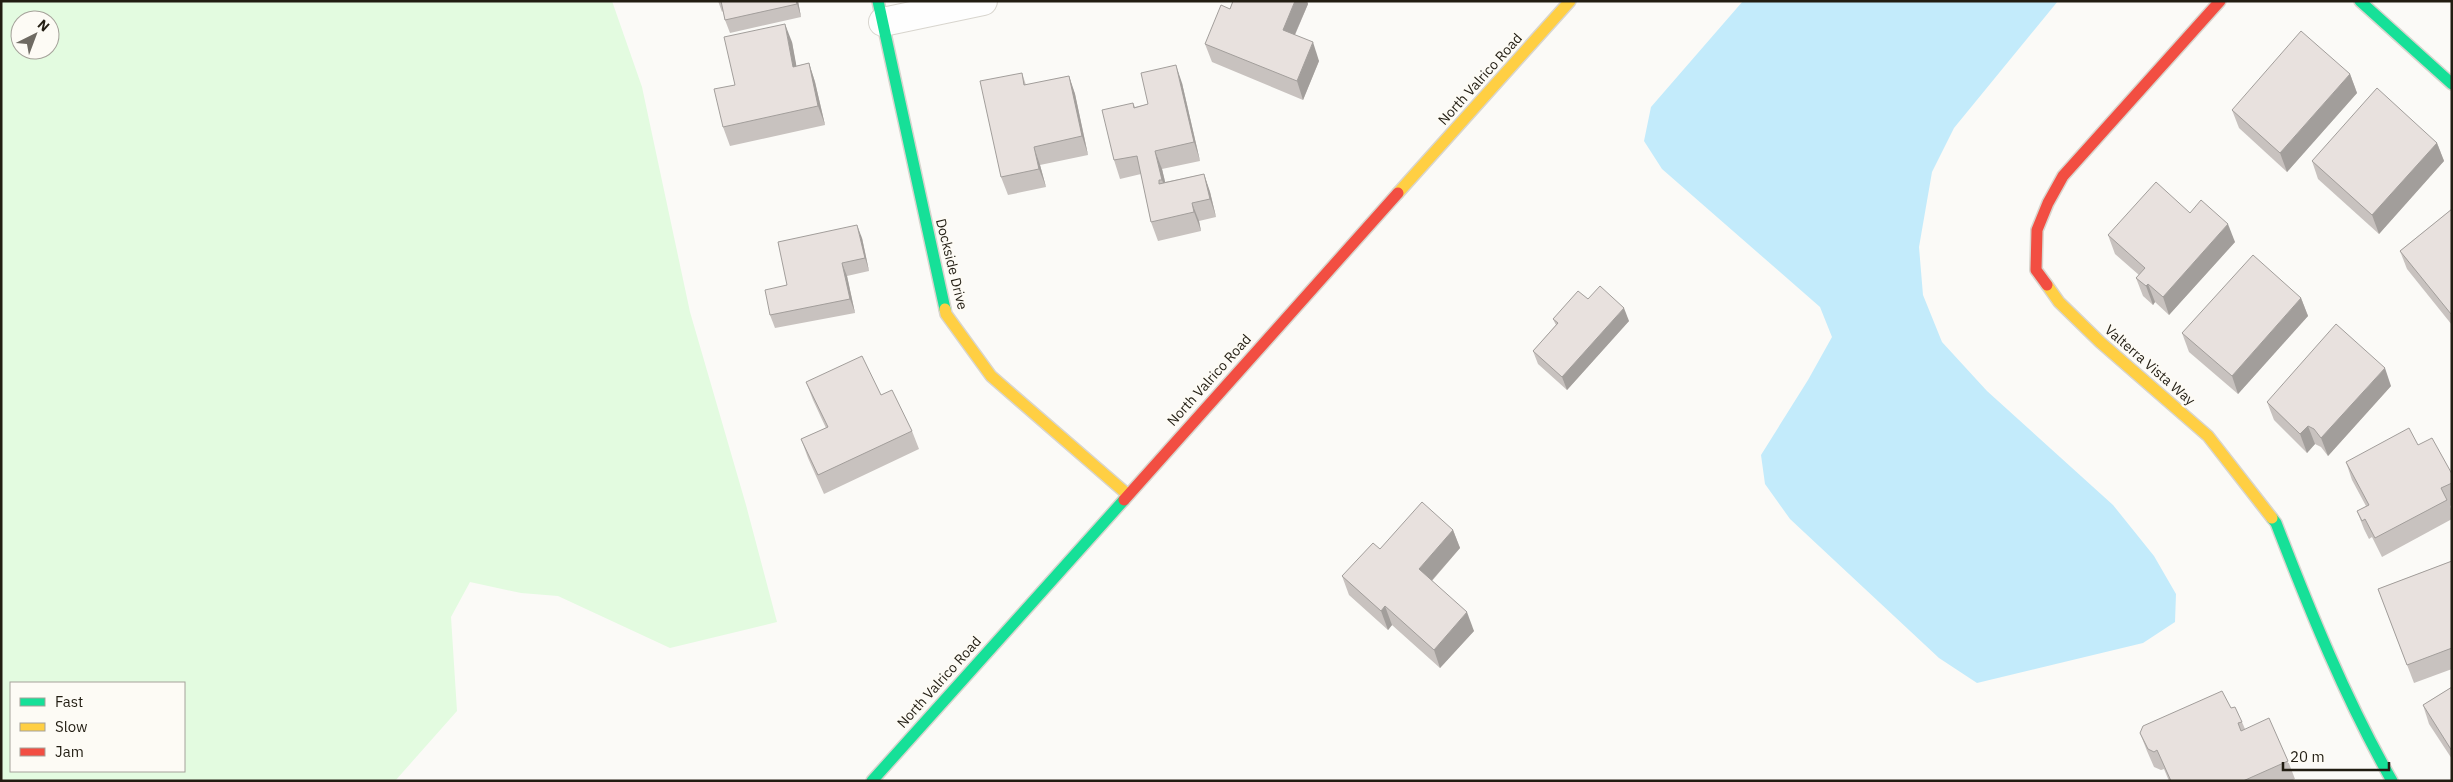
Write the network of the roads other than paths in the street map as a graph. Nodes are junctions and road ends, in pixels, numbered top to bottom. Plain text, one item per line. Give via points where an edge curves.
1 (983, 1) edge
2 (1570, 1) edge
3 (2220, 1) edge
4 (2360, 1) edge
5 (880, 12) edge
6 (2452, 84) edge
7 (1127, 494) junction
8 (872, 781) edge
9 (2392, 781) edge

1 - 5 street
2 - 7 street, North Valrico Road
3 - 9 street, Valterra Vista Way via 2063,176 2037,230 2036,270 2059,302 2100,342 2208,436 2276,523 2315,624 2363,730
4 - 6 street
5 - 7 street, Dockside Drive via 946,314 991,376
7 - 8 street, North Valrico Road

